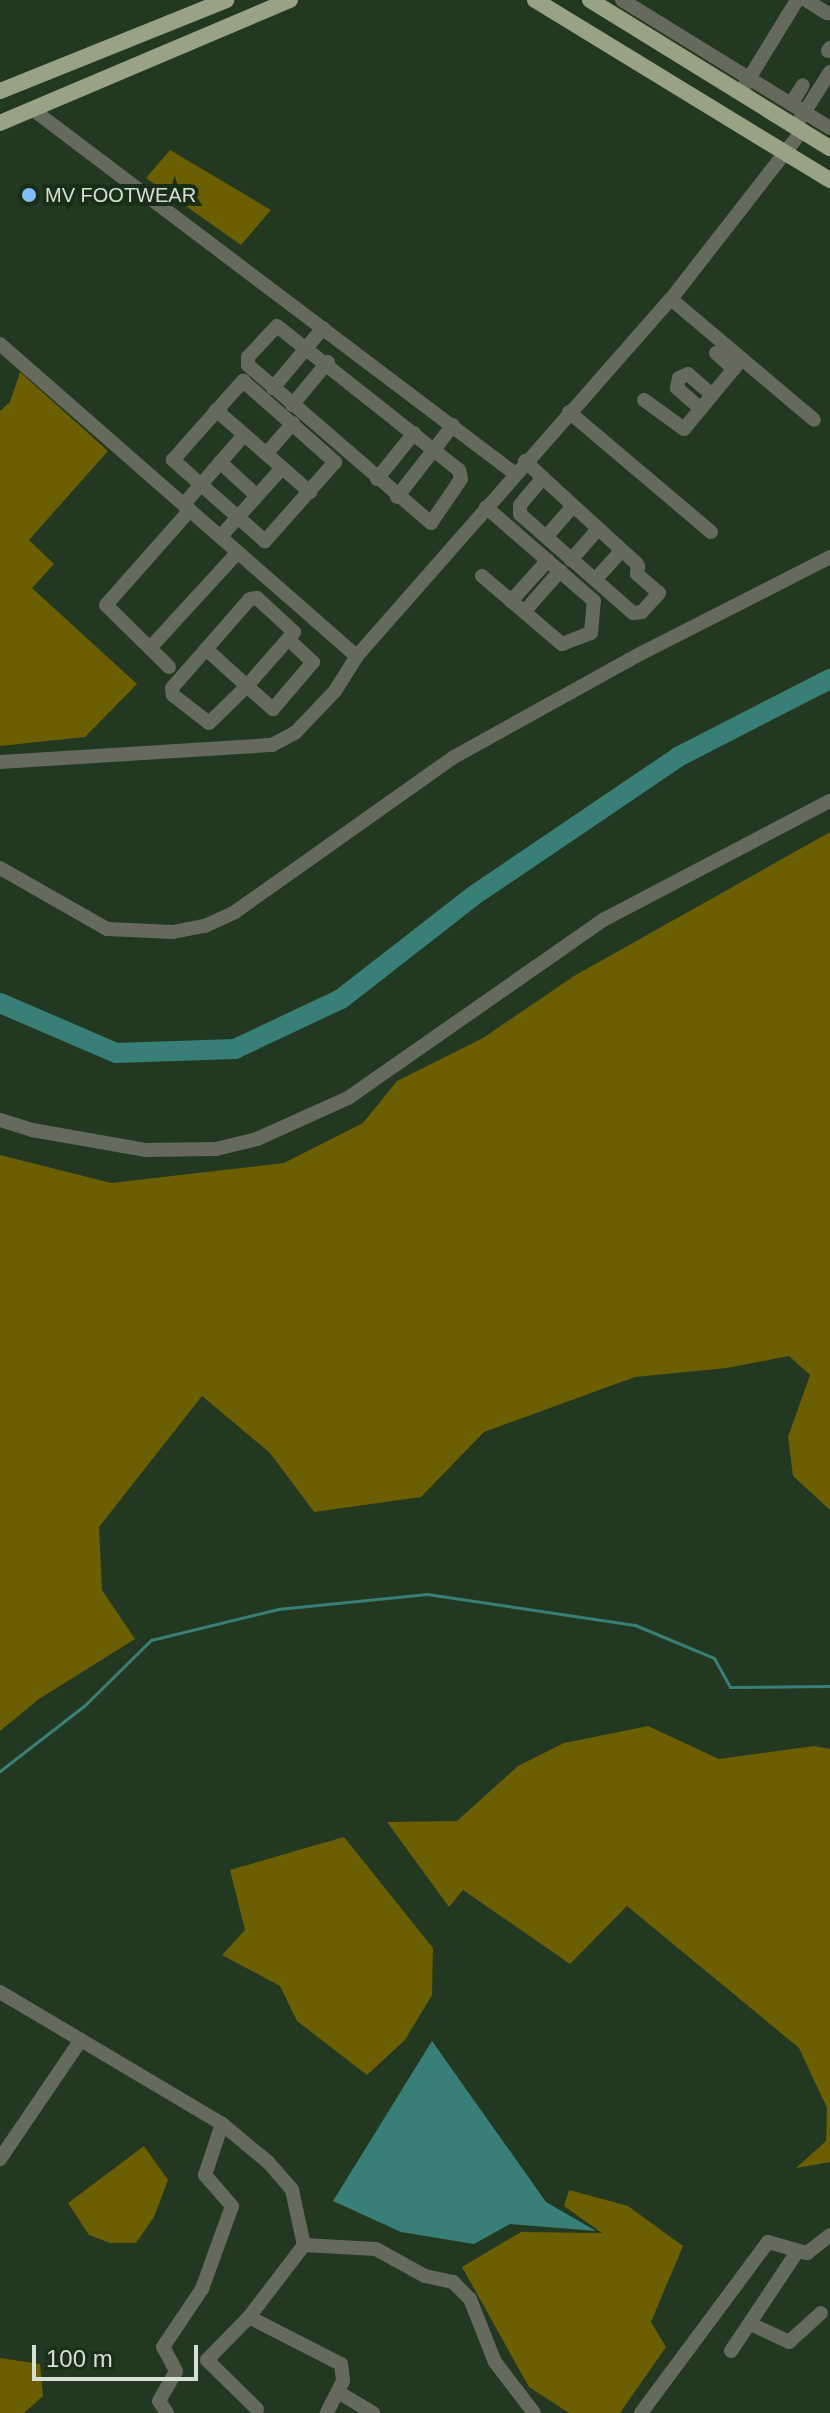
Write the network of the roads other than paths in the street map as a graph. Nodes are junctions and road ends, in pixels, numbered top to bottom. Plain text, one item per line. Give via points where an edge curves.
1 (226, 0) edge
2 (290, 0) edge
3 (535, 0) edge
4 (590, 0) edge
5 (622, 0) edge
6 (797, 0) edge
7 (806, 0) edge
8 (829, 16) edge
9 (830, 72) edge
10 (750, 77) junction
11 (803, 85) dead end
12 (0, 91) edge
13 (740, 92) junction
14 (791, 104) junction
15 (32, 109) junction
16 (0, 123) edge
17 (801, 124) junction
18 (830, 128) edge
19 (830, 148) edge
20 (787, 154) junction
21 (830, 180) edge
22 (671, 299) junction
23 (323, 328) junction
24 (0, 344) edge
25 (308, 346) junction
26 (716, 353) dead end
27 (328, 362) junction
28 (738, 364) junction
29 (273, 388) junction
30 (712, 395) junction
31 (644, 400) dead end
32 (292, 405) junction
33 (701, 409) junction
34 (216, 410) junction
35 (569, 412) junction
36 (814, 420) dead end
37 (293, 423) junction
38 (453, 425) junction
39 (414, 433) junction
40 (244, 435) junction
41 (434, 450) junction
42 (266, 454) junction
43 (525, 461) junction
44 (220, 462) junction
45 (282, 468) junction
46 (514, 473) junction
47 (543, 478) junction
48 (377, 479) junction
49 (200, 485) junction
50 (310, 492) junction
51 (257, 496) junction
52 (397, 497) junction
53 (573, 506) junction
54 (187, 507) junction
55 (486, 507) junction
56 (237, 518) junction
57 (598, 529) junction
58 (711, 532) dead end
59 (221, 536) junction
60 (546, 537) junction
61 (622, 550) junction
62 (238, 552) junction
63 (830, 557) edge
64 (560, 564) junction
65 (482, 576) dead end
66 (595, 580) junction
67 (511, 601) junction
68 (524, 612) junction
69 (310, 615) junction
70 (291, 636) junction
71 (150, 648) junction
72 (206, 649) junction
73 (357, 656) junction
74 (169, 667) dead end
75 (247, 686) junction
76 (0, 762) edge
77 (830, 801) edge
78 (0, 868) edge
79 (0, 1120) edge
80 (0, 1992) edge
81 (81, 2040) junction
82 (222, 2124) junction
83 (0, 2159) edge
84 (830, 2235) edge
85 (304, 2245) junction
86 (797, 2252) junction
87 (821, 2313) dead end
88 (249, 2317) junction
89 (751, 2324) junction
90 (731, 2351) dead end
91 (338, 2392) junction
92 (257, 2409) dead end
93 (529, 2411) edge
94 (167, 2413) edge
95 (327, 2413) edge
96 (373, 2413) edge
97 (641, 2413) edge

1 - 12 main road
2 - 15 main road
3 - 20 main road via 668,88
4 - 13 main road
5 - 10 street
6 - 10 street
7 - 8 street
9 - 17 street
10 - 13 street
10 - 14 street
11 - 14 street
13 - 17 main road
14 - 17 street
15 - 16 main road
15 - 23 street
17 - 18 street
17 - 19 main road
17 - 20 street
20 - 21 main road
20 - 22 street
22 - 28 street
22 - 35 street
23 - 25 street
23 - 38 street
24 - 54 street
25 - 27 street
25 - 29 street
25 - 29 street via 277,326 248,357 248,365
26 - 28 street
27 - 32 street
27 - 39 street
28 - 30 street
28 - 36 street
29 - 32 street
30 - 33 street
30 - 33 street via 688,374 679,378 677,388
31 - 33 street via 680,431
32 - 48 street
34 - 37 street via 246,382
34 - 40 street
34 - 49 street via 174,459
35 - 43 street
35 - 58 street
37 - 42 street
37 - 50 street via 335,462
38 - 41 street
38 - 46 street
39 - 41 street
39 - 48 street
40 - 42 street
40 - 44 street
41 - 52 street
41 - 52 street via 461,475 434,521 424,522
42 - 45 street
43 - 46 street
43 - 47 street
44 - 49 street
44 - 51 street
45 - 50 street
45 - 51 street
46 - 55 street
47 - 53 street
47 - 60 street via 518,510
48 - 52 street
49 - 54 street
49 - 56 street
50 - 56 street via 265,541
51 - 56 street
53 - 57 street
53 - 60 street
54 - 59 street
54 - 71 street via 106,602 108,610
55 - 64 street
55 - 73 street
56 - 59 street
57 - 61 street
57 - 64 street
59 - 62 street
60 - 64 street
61 - 66 street
61 - 66 street via 658,597 636,615
62 - 69 street
62 - 71 street
63 - 78 street via 454,757 235,912 205,926 173,932 107,929
64 - 66 street
64 - 67 street
64 - 68 street
64 - 68 street via 594,601 589,635 562,644
65 - 67 street
67 - 68 street
69 - 70 street
69 - 73 street
70 - 72 street via 253,598
70 - 75 street
70 - 75 street via 313,665 276,708
71 - 74 street
72 - 75 street
72 - 75 street via 171,692 200,721 216,721
73 - 76 street via 341,683 305,722 272,745
77 - 79 street via 603,920 348,1098 257,1139 216,1149 145,1150
80 - 81 street
81 - 82 street
81 - 83 street
82 - 85 street via 292,2190
82 - 94 street via 205,2175 232,2206 202,2289 163,2347 176,2371 159,2401
84 - 86 street via 813,2251
85 - 88 street
85 - 93 street via 376,2249 425,2276 453,2282 470,2299 495,2362
86 - 89 street
86 - 97 street via 768,2242
87 - 89 street via 789,2342
88 - 91 street via 341,2364 345,2371
88 - 92 street via 207,2360
89 - 90 street
91 - 95 street
91 - 96 street

